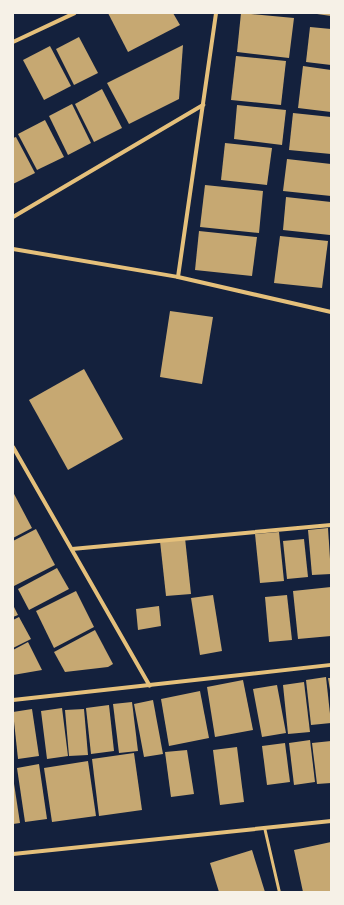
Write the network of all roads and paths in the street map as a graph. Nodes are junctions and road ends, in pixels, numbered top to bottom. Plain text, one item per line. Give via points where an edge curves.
1 (74, 13) edge
2 (216, 13) edge
3 (13, 42) edge
4 (203, 105) junction
5 (13, 217) edge
6 (13, 248) edge
7 (178, 277) junction
8 (331, 312) edge
9 (13, 446) edge
10 (331, 524) edge
11 (72, 549) junction
12 (331, 665) edge
13 (150, 686) junction
14 (13, 700) edge
15 (331, 820) edge
16 (264, 828) junction
17 (13, 854) edge
18 (279, 892) edge

1 - 3 street
2 - 4 street
4 - 5 street
4 - 7 street
6 - 7 street
7 - 8 street
9 - 11 street
10 - 11 street
11 - 13 street
12 - 13 street
13 - 14 street
15 - 16 street
16 - 17 street
16 - 18 lane

